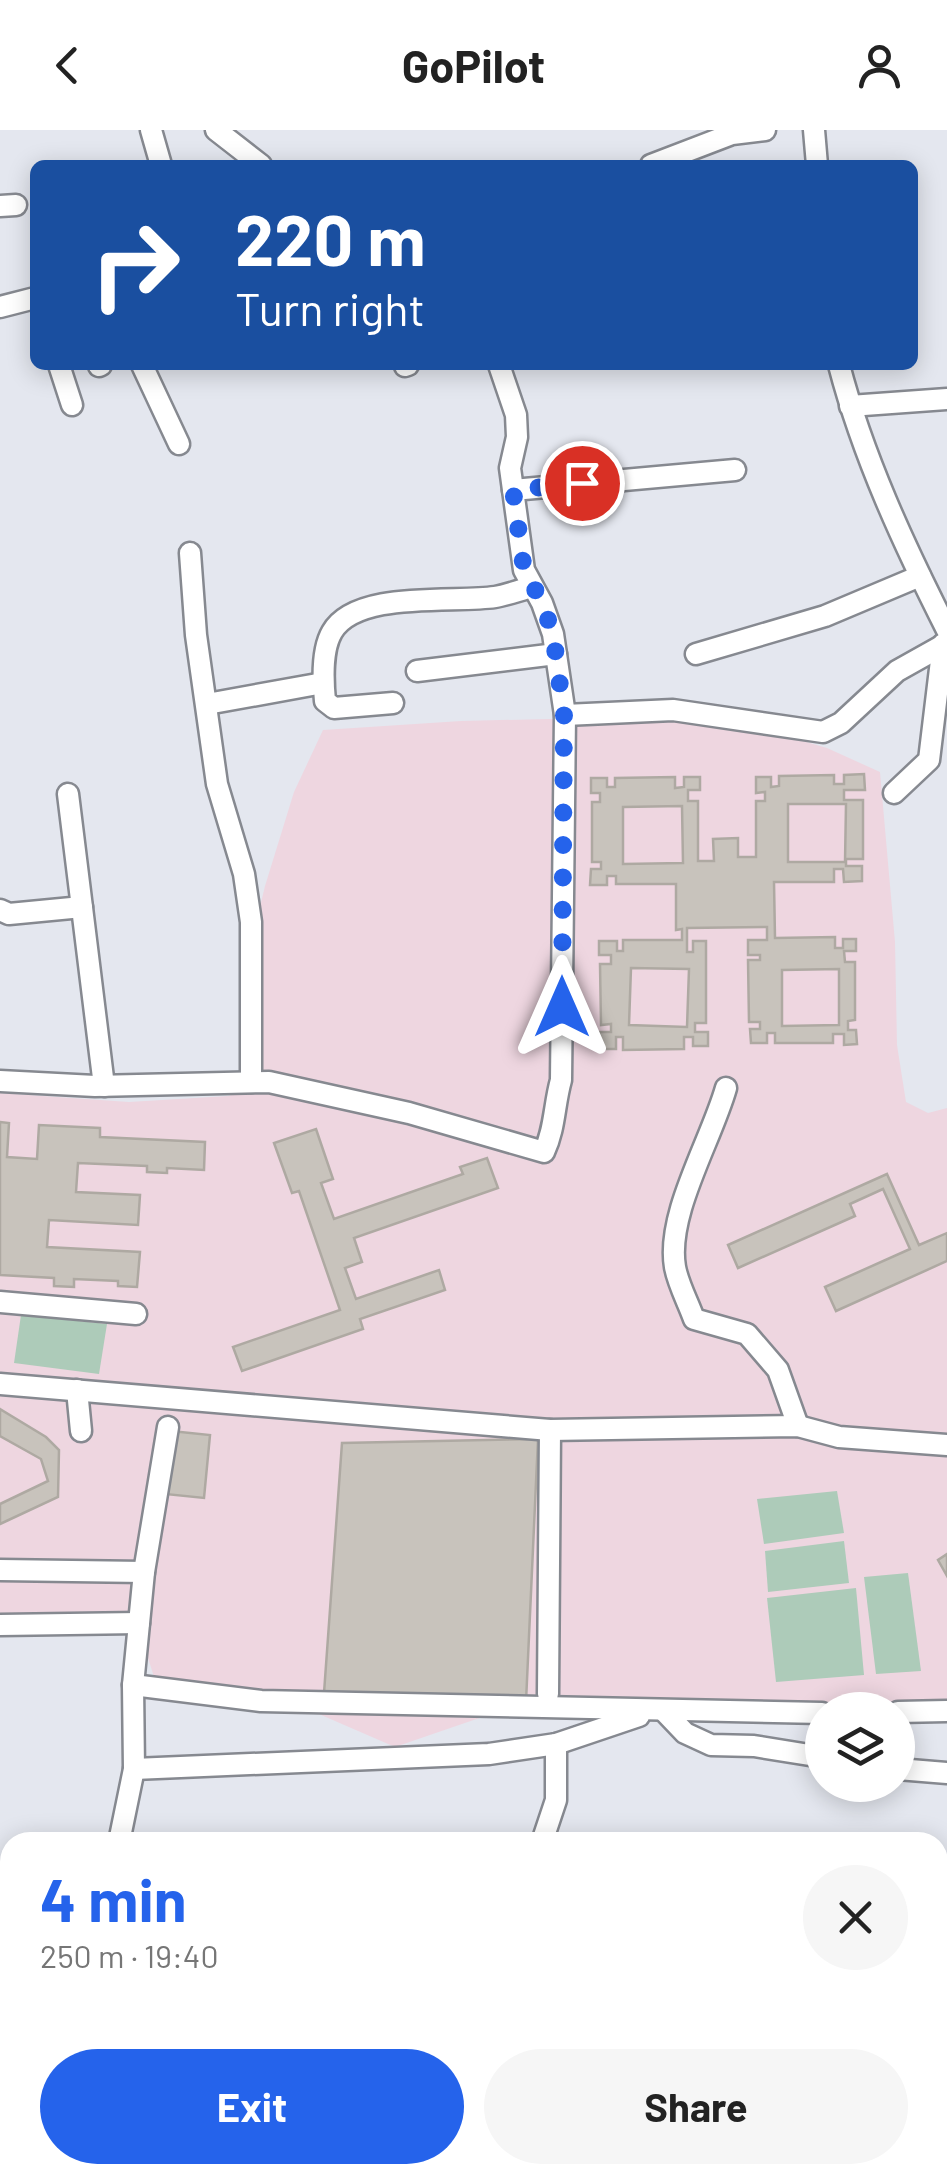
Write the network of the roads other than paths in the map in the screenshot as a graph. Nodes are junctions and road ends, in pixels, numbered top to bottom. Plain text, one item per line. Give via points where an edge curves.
1 (151, 130) edge
2 (216, 130) edge
3 (764, 130) edge
4 (814, 130) edge
5 (160, 160) edge
6 (255, 160) edge
7 (665, 160) edge
8 (817, 160) edge
9 (30, 299) edge
10 (0, 307) edge
11 (61, 370) edge
12 (144, 370) edge
13 (501, 370) edge
14 (840, 370) edge
15 (947, 399) edge
16 (72, 406) dead end
17 (850, 406) junction
18 (180, 444) dead end
19 (736, 470) dead end
20 (513, 490) junction
21 (190, 554) dead end
22 (920, 576) junction
23 (532, 587) junction
24 (946, 639) edge
25 (556, 654) junction
26 (696, 654) dead end
27 (417, 671) dead end
28 (324, 683) junction
29 (393, 703) dead end
30 (206, 704) junction
31 (564, 715) junction
32 (68, 794) dead end
33 (894, 794) dead end
34 (82, 907) junction
35 (0, 910) edge
36 (0, 1080) edge
37 (251, 1082) junction
38 (104, 1086) junction
39 (726, 1088) dead end
40 (0, 1302) edge
41 (136, 1314) dead end
42 (0, 1384) edge
43 (77, 1390) junction
44 (798, 1426) junction
45 (168, 1428) dead end
46 (550, 1430) junction
47 (81, 1431) dead end
48 (947, 1445) edge
49 (0, 1570) edge
50 (144, 1572) junction
51 (139, 1623) junction
52 (0, 1625) edge
53 (133, 1684) junction
54 (548, 1694) dead end
55 (660, 1711) junction
56 (947, 1711) edge
57 (915, 1712) edge
58 (805, 1713) edge
59 (556, 1744) junction
60 (805, 1754) edge
61 (134, 1768) junction
62 (915, 1770) edge
63 (947, 1772) edge
64 (121, 1832) edge
65 (545, 1832) edge

1 - 5 street
2 - 6 street
3 - 7 street via 732,134
4 - 8 street
9 - 10 street
11 - 16 street
12 - 18 street
13 - 20 street via 516,415
14 - 17 street
15 - 17 street
17 - 22 street
19 - 20 street
20 - 23 street
21 - 30 street
22 - 24 street
22 - 26 street via 825,616
23 - 25 street
23 - 28 street via 495,597 392,602 354,614 333,630
24 - 31 street via 823,732 673,710
24 - 33 street via 929,760
25 - 27 street
25 - 31 street
28 - 29 street via 325,701 334,708
28 - 30 street
30 - 37 street via 251,922
31 - 37 street via 561,1080 544,1152 409,1113
32 - 34 street
34 - 35 street
34 - 38 street
36 - 38 street
37 - 38 street
39 - 44 street via 676,1222 675,1267 694,1319 747,1334 778,1370
40 - 41 street
42 - 43 street
43 - 46 street
43 - 47 street
44 - 46 street
44 - 48 street via 839,1437
45 - 50 street
46 - 54 street
49 - 50 street
50 - 51 street
51 - 52 street
51 - 53 street
53 - 55 street via 260,1700
53 - 61 street
55 - 58 street
55 - 59 street
55 - 60 street via 711,1744
56 - 57 street
59 - 61 street via 489,1754
59 - 65 street via 556,1800
61 - 64 street
62 - 63 street

